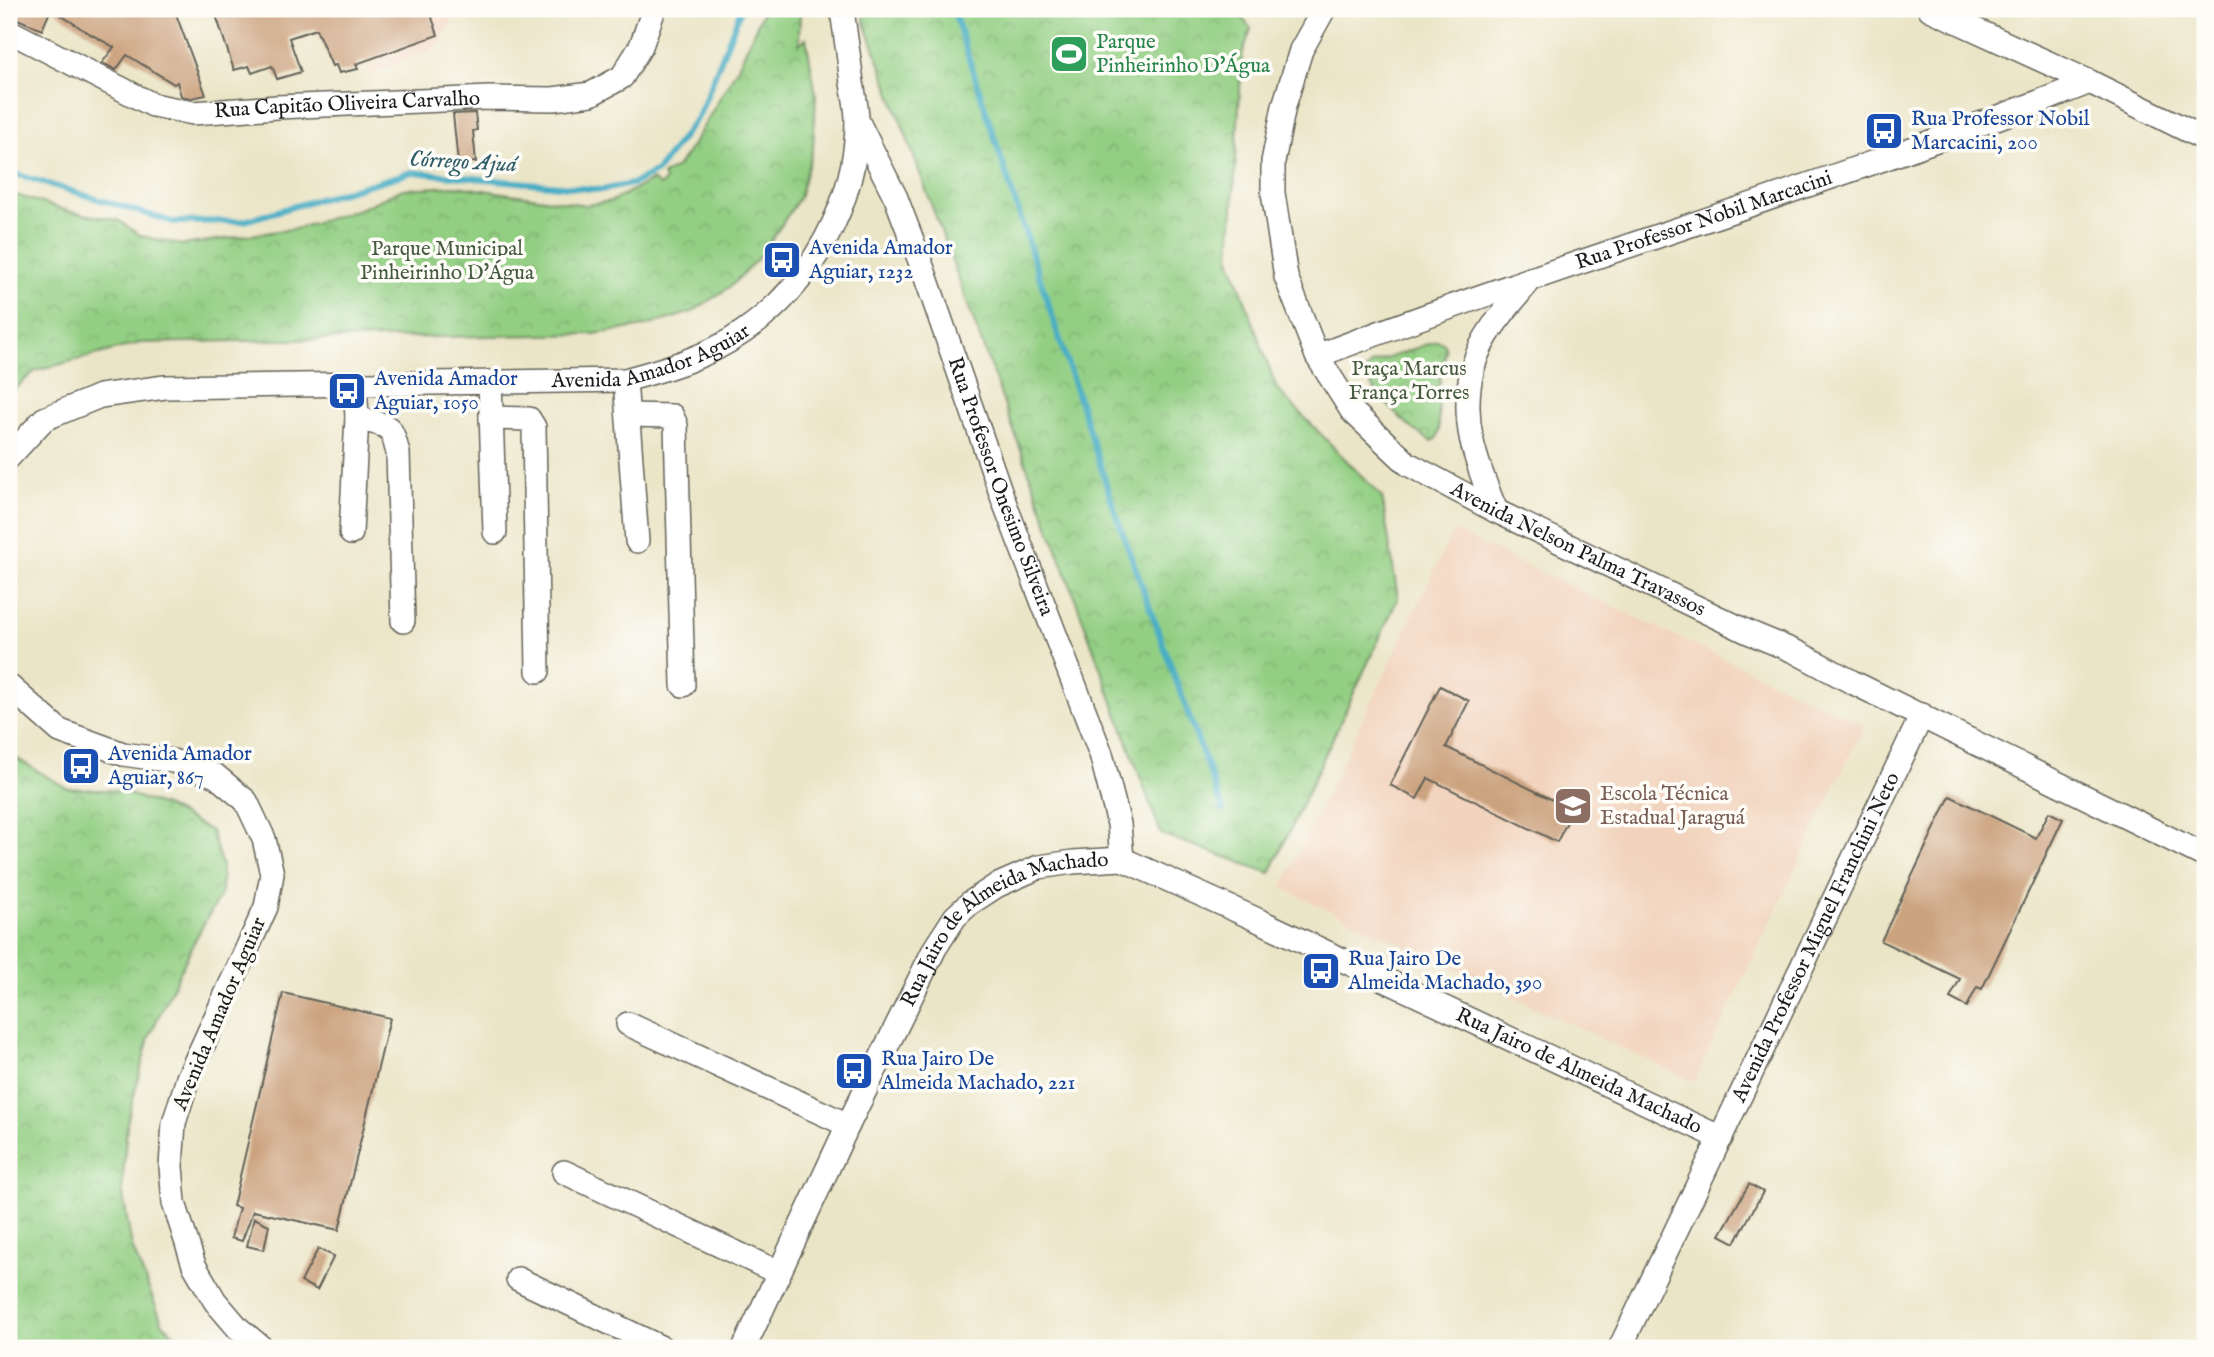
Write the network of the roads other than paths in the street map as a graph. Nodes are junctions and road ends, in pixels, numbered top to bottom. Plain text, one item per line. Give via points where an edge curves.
1 (654, 9) edge
2 (842, 9) edge
3 (1324, 9) edge
4 (1930, 9) edge
5 (9, 31) edge
6 (2090, 82) junction
7 (857, 119) junction
8 (2205, 139) edge
9 (1531, 279) junction
10 (1317, 356) junction
11 (625, 380) junction
12 (490, 382) junction
13 (355, 384) junction
14 (628, 415) junction
15 (357, 417) junction
16 (491, 418) junction
17 (9, 457) edge
18 (1496, 511) junction
19 (495, 531) dead end
20 (351, 533) dead end
21 (637, 541) dead end
22 (403, 621) dead end
23 (538, 671) dead end
24 (683, 685) dead end
25 (9, 686) edge
26 (1922, 715) junction
27 (2205, 856) edge
28 (1122, 859) junction
29 (628, 1024) dead end
30 (848, 1125) junction
31 (1721, 1139) junction
32 (564, 1172) dead end
33 (779, 1273) junction
34 (518, 1279) dead end
35 (262, 1348) edge
36 (662, 1348) edge
37 (744, 1348) edge
38 (1620, 1348) edge

1 - 5 street, Rua Capitão Oliveira Carvalho via 628,68 591,94 193,113 153,106
2 - 7 street, Avenida Amador Aguiar
3 - 10 street, Avenida Nelson Palma Travassos via 1301,50 1273,162 1286,277
4 - 6 street
6 - 8 street
6 - 9 street, Rua Professor Nobil Marcacini via 1976,127
7 - 11 street, Avenida Amador Aguiar via 850,179 838,216 792,290 743,332 715,348 673,367
7 - 28 street, Rua Professor Onesimo Silveira via 905,222 1003,499 1101,754 1119,824
9 - 10 street, Rua Professor Nobil Marcacini
9 - 18 street via 1483,345 1474,363 1468,397 1475,460
10 - 18 street, Avenida Nelson Palma Travassos via 1352,411 1408,464
11 - 12 street, Avenida Amador Aguiar
11 - 14 street
12 - 13 street, Avenida Amador Aguiar
12 - 16 street
13 - 15 street
13 - 17 street, Avenida Amador Aguiar via 165,387 100,396 44,419
14 - 21 street
14 - 24 street via 672,416 676,425
15 - 20 street
15 - 22 street via 390,430 398,453
16 - 19 street
16 - 23 street via 529,419 534,427
18 - 26 street, Avenida Nelson Palma Travassos
25 - 35 street, Avenida Amador Aguiar via 60,731 123,754 173,761 216,776 246,801 264,839 272,874 266,907 188,1078 174,1123 171,1166 174,1203 194,1265 215,1301
26 - 27 street, Avenida Nelson Palma Travassos
26 - 31 street, Avenida Professor Miguel Franchini Neto
28 - 30 street, Rua Jairo de Almeida Machado via 1039,867 996,886 955,917 935,948
28 - 31 street, Rua Jairo de Almeida Machado
29 - 30 street
30 - 33 street, Rua Jairo de Almeida Machado
31 - 38 street, Avenida Professor Miguel Franchini Neto
32 - 33 street
33 - 37 street, Rua Jairo de Almeida Machado
34 - 36 street

